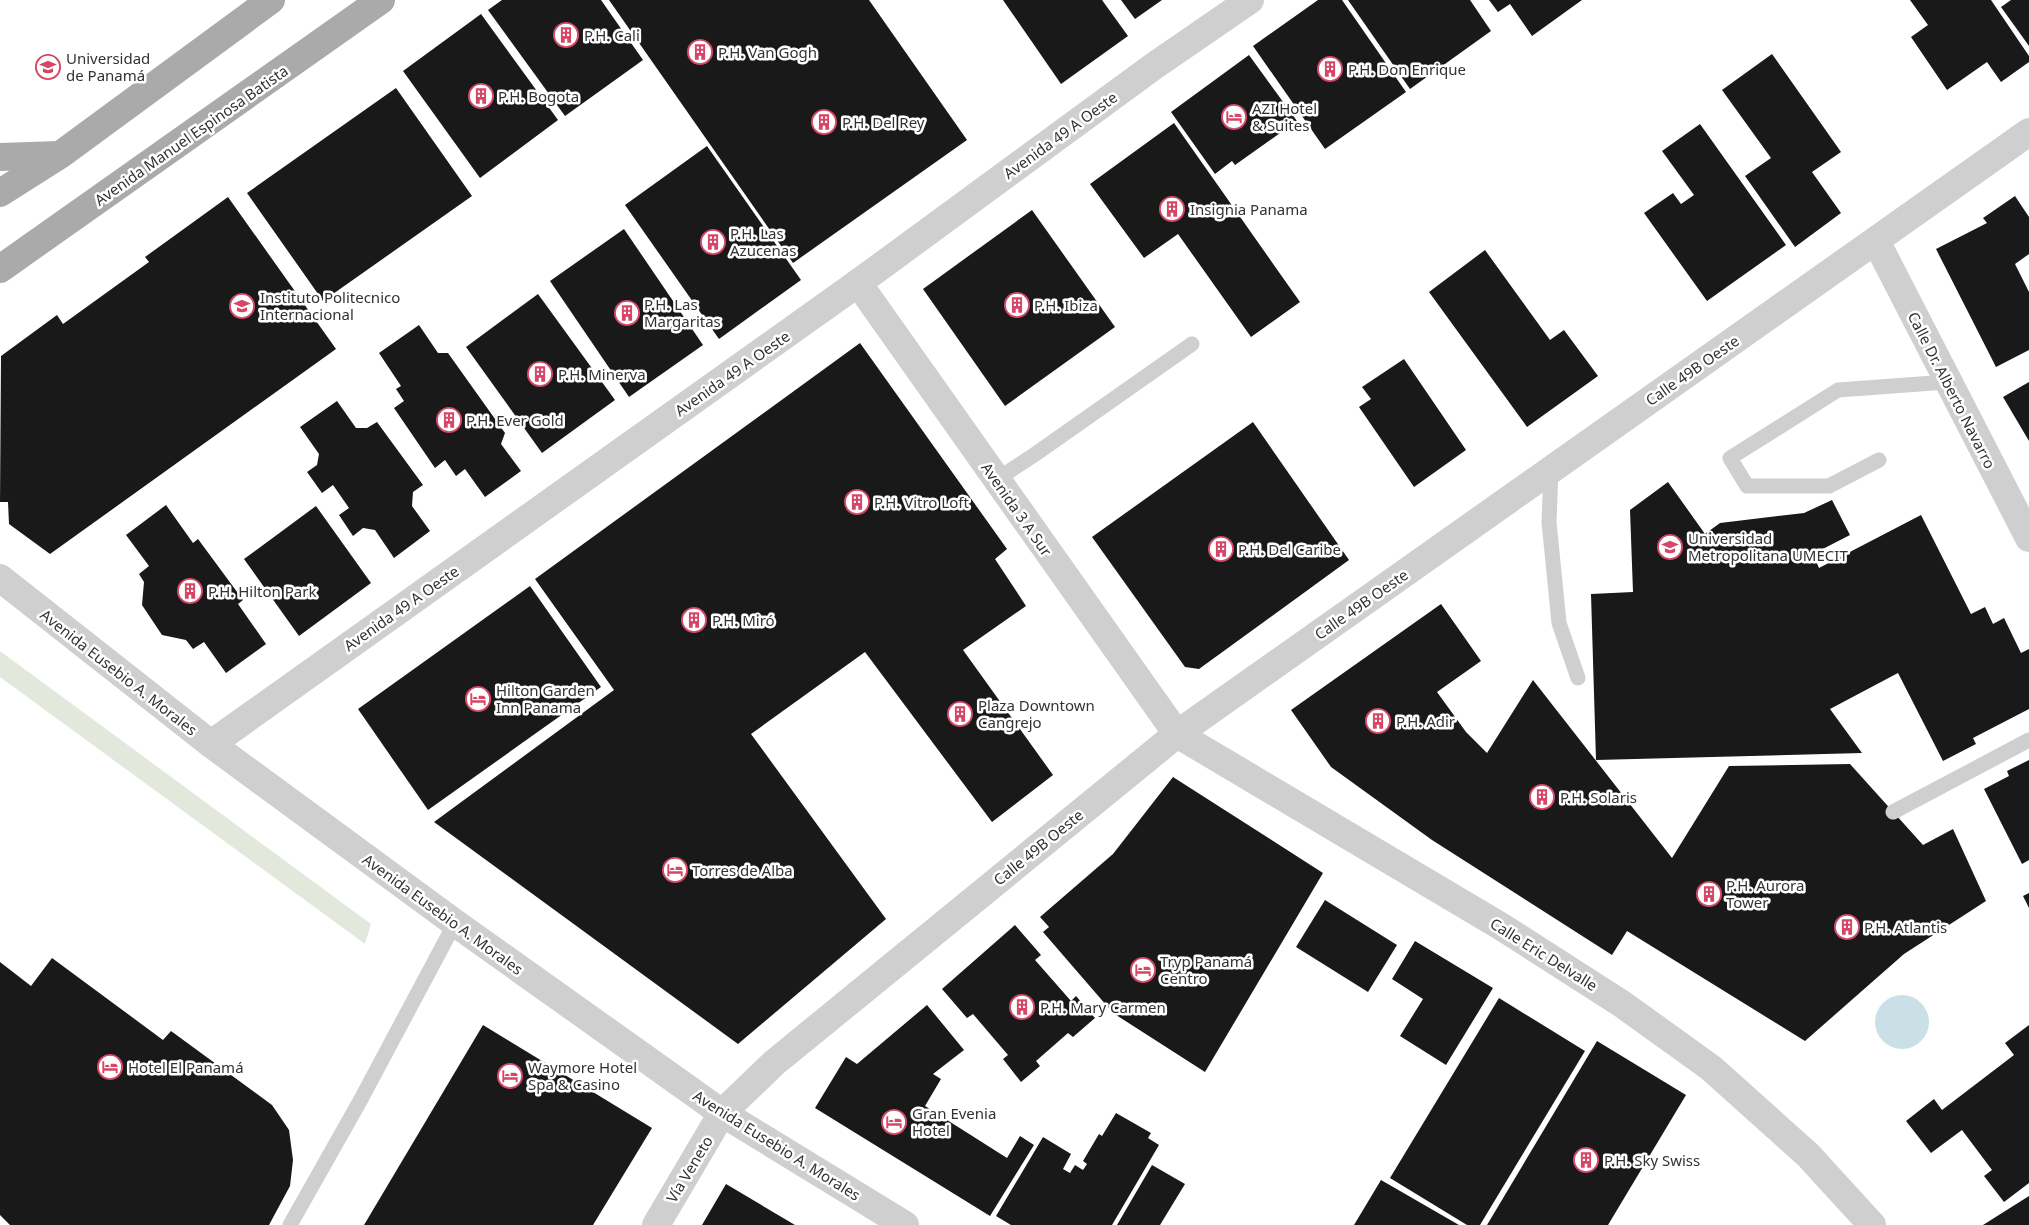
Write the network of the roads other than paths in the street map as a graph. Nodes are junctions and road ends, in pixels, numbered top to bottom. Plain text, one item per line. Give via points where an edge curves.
1 (271, 0) edge
2 (381, 0) edge
3 (1250, 0) edge
4 (2029, 132) edge
5 (60, 154) junction
6 (0, 157) edge
7 (0, 194) edge
8 (1876, 241) junction
9 (0, 269) edge
10 (858, 283) junction
11 (1192, 344) dead end
12 (1947, 382) junction
13 (1879, 460) dead end
14 (1551, 470) junction
15 (996, 480) junction
16 (2029, 538) edge
17 (0, 578) edge
18 (1578, 678) dead end
19 (1177, 734) junction
20 (2029, 740) edge
21 (211, 744) junction
22 (1893, 812) dead end
23 (455, 923) junction
24 (722, 1113) junction
25 (290, 1225) edge
26 (656, 1225) edge
27 (905, 1225) edge
28 (1872, 1225) edge

1 - 5 main road
2 - 9 main road, Avenida Manuel Espinosa Batista
3 - 10 street, Avenida 49 A Oeste via 1154,66
4 - 8 street, Calle 49B Oeste
5 - 6 main road
5 - 7 main road
8 - 12 street, Calle Dr. Alberto Navarro
8 - 14 street, Calle 49B Oeste
10 - 15 street, Avenida 3 A Sur
10 - 21 street, Avenida 49 A Oeste
11 - 15 lane
12 - 13 lane via 1838,390 1730,458 1748,486 1829,486
12 - 16 street, Calle Dr. Alberto Navarro
14 - 18 lane via 1549,522 1559,623
14 - 19 street, Calle 49B Oeste
15 - 19 street, Avenida 3 A Sur
17 - 21 street, Avenida Eusebio A. Morales
19 - 24 street, Calle 49B Oeste via 774,1063
19 - 28 street, Calle Eric Delvalle via 1502,927 1622,1004 1711,1068 1808,1155
20 - 22 lane
21 - 23 street, Avenida Eusebio A. Morales
23 - 24 street, Avenida Eusebio A. Morales
23 - 25 lane
24 - 26 street, Vía Veneto
24 - 27 street, Avenida Eusebio A. Morales

